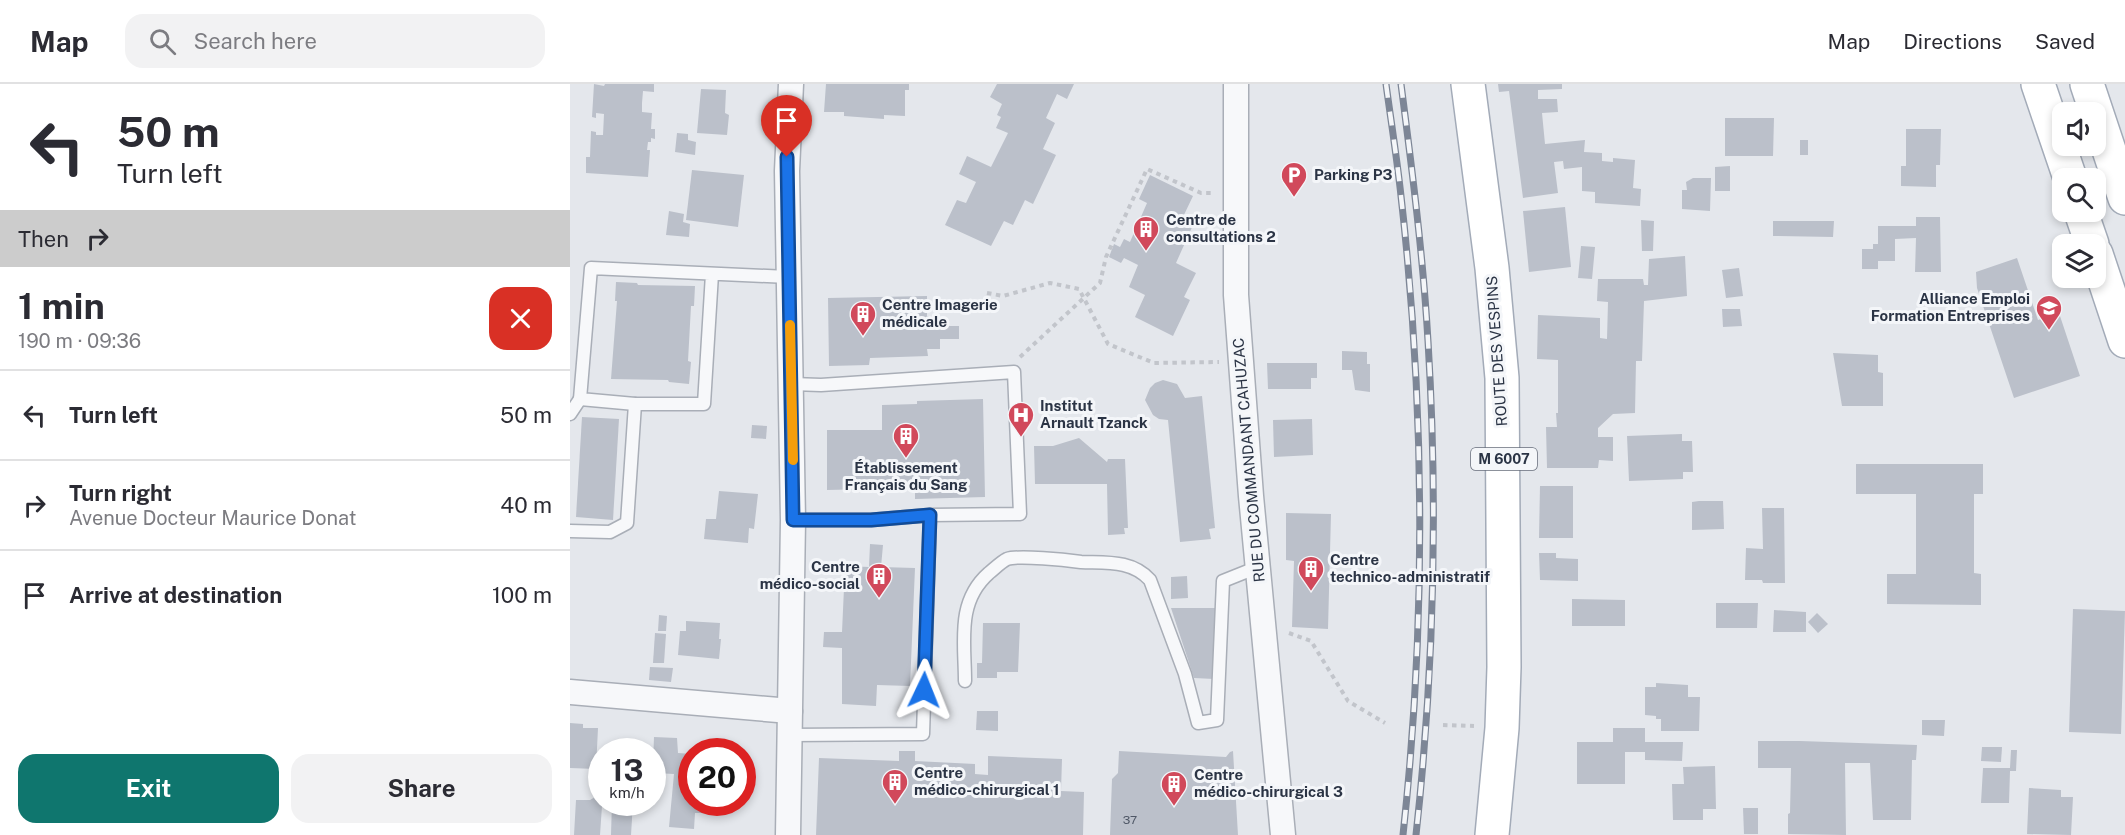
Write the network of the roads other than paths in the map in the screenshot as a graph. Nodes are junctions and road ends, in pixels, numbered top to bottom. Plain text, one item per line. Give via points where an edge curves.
1 (791, 84) edge
2 (1236, 84) edge
3 (1468, 84) edge
4 (2038, 84) edge
5 (2087, 84) edge
6 (2067, 168) edge
7 (2125, 198) edge
8 (712, 274) junction
9 (788, 278) junction
10 (2106, 284) edge
11 (2125, 341) edge
12 (792, 384) junction
13 (580, 399) junction
14 (635, 404) junction
15 (570, 414) edge
16 (930, 515) junction
17 (793, 520) junction
18 (570, 531) edge
19 (1258, 567) junction
20 (965, 681) dead end
21 (570, 692) edge
22 (790, 723) junction
23 (788, 835) edge
24 (1283, 835) edge
25 (1492, 835) edge

1 - 9 street via 786,171
2 - 19 street, RUE DU COMMANDANT CAHUZAC via 1236,295
3 - 25 main road, ROUTE DES VESPINS / M 6007 via 1502,378 1504,667
4 - 6 main road
5 - 7 main road
8 - 9 lane
8 - 13 lane via 591,268
8 - 14 lane via 704,404
9 - 12 street
10 - 11 main road
12 - 16 lane via 1014,372 1020,513
12 - 17 street
13 - 14 lane
13 - 15 lane
14 - 18 lane via 627,523 610,532
16 - 17 lane
16 - 22 lane via 923,734
17 - 22 street
19 - 20 lane via 1223,581 1217,720 1198,723 1185,674 1150,580 1128,565 1008,559 981,580 964,613
19 - 24 street, RUE DU COMMANDANT CAHUZAC
21 - 22 street
22 - 23 street

